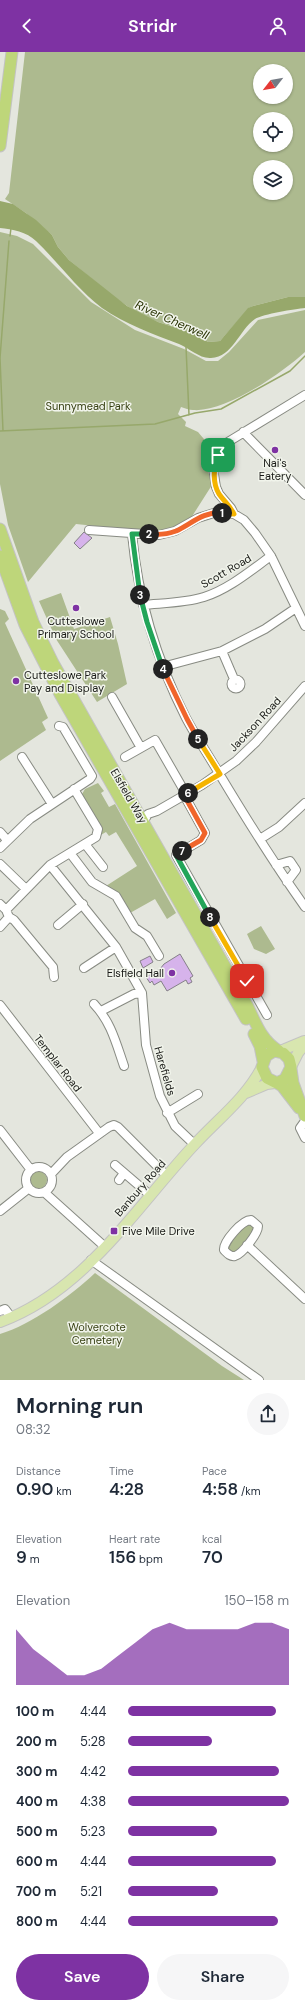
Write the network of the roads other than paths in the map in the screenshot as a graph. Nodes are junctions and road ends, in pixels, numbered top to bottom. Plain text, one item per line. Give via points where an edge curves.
1 (12, 52) edge
2 (0, 146) edge
3 (304, 397) edge
4 (243, 432) junction
5 (305, 495) edge
6 (234, 514) junction
7 (0, 529) edge
8 (89, 530) dead end
9 (132, 534) junction
10 (0, 556) edge
11 (271, 556) junction
12 (143, 605) junction
13 (296, 608) junction
14 (305, 626) edge
15 (222, 651) junction
16 (162, 667) junction
17 (234, 679) dead end
18 (305, 686) edge
19 (112, 697) dead end
20 (58, 726) dead end
21 (141, 748) junction
22 (22, 757) dead end
23 (125, 757) dead end
24 (220, 774) junction
25 (74, 789) junction
26 (185, 795) junction
27 (52, 804) junction
28 (305, 804) edge
29 (157, 811) junction
30 (143, 821) junction
31 (0, 832) edge
32 (145, 833) junction
33 (260, 839) junction
34 (7, 840) junction
35 (85, 844) junction
36 (0, 848) edge
37 (70, 853) junction
38 (0, 864) edge
39 (50, 865) junction
40 (276, 865) junction
41 (103, 867) dead end
42 (287, 882) junction
43 (26, 889) junction
44 (83, 904) junction
45 (305, 908) edge
46 (5, 910) edge
47 (58, 925) dead end
48 (0, 926) edge
49 (116, 947) junction
50 (158, 956) dead end
51 (84, 968) dead end
52 (54, 977) dead end
53 (142, 993) junction
54 (94, 1004) dead end
55 (0, 1005) edge
56 (101, 1011) junction
57 (267, 1015) dead end
58 (305, 1040) edge
59 (305, 1044) edge
60 (280, 1051) junction
61 (263, 1064) junction
62 (124, 1066) dead end
63 (291, 1068) junction
64 (276, 1083) junction
65 (198, 1094) dead end
66 (243, 1095) junction
67 (167, 1113) junction
68 (305, 1116) edge
69 (305, 1122) edge
70 (0, 1130) edge
71 (100, 1133) junction
72 (305, 1138) edge
73 (194, 1144) junction
74 (115, 1165) dead end
75 (31, 1170) junction
76 (163, 1171) dead end
77 (50, 1174) junction
78 (29, 1188) junction
79 (44, 1192) junction
80 (150, 1195) junction
81 (0, 1211) edge
82 (247, 1245) junction
83 (104, 1246) junction
84 (91, 1260) junction
85 (305, 1299) edge
86 (0, 1311) edge
87 (12, 1317) junction
88 (0, 1322) edge
89 (258, 1380) edge

1 - 2 highway
3 - 4 street
4 - 5 street
4 - 6 street via 228,442 218,455 213,468 219,494
6 - 9 street via 217,512 198,518 176,531 159,535
6 - 11 street via 244,520
7 - 30 highway, Elsfield Way via 33,622 53,663
8 - 9 street
9 - 12 street
10 - 32 highway, Elsfield Way via 25,625 46,666
11 - 12 street, Scott Road via 205,597
11 - 13 street
12 - 16 street
13 - 14 street
13 - 15 street via 265,629
15 - 16 street
15 - 17 street
16 - 24 street via 187,719
18 - 24 street, Jackson Road via 256,742
19 - 21 street
20 - 25 street via 63,727 92,776
21 - 23 street
21 - 26 street via 155,740
22 - 27 street
24 - 26 street, Jackson Road
24 - 33 street
25 - 27 street
25 - 35 street via 98,829 96,836
26 - 29 street, Jackson Road
26 - 57 street via 205,833 201,840 176,855
27 - 34 street via 30,819
28 - 33 street
29 - 30 street, Jackson Road via 148,814
29 - 32 street via 150,819
30 - 32 highway, Elsfield Way
31 - 34 street
32 - 60 highway, Elsfield Way via 262,1035 270,1046
32 - 61 highway, Elsfield Way via 256,1038
33 - 40 street
34 - 36 street
35 - 37 street
35 - 41 street
37 - 39 street
37 - 50 street via 92,882 116,896 135,928 147,936
38 - 43 street
39 - 43 street
39 - 44 street, Harefields
40 - 42 street
40 - 42 street via 290,861 296,870
42 - 45 street
43 - 46 street
44 - 47 street
44 - 49 street, Harefields
46 - 48 street
46 - 52 street via 53,967
49 - 51 street
49 - 53 street, Harefields
53 - 56 street via 134,994
53 - 67 street, Harefields via 146,1045
54 - 56 street
55 - 71 street, Templar Road
56 - 62 street via 114,1033
58 - 60 main road
59 - 63 main road
60 - 61 highway via 269,1053
60 - 63 highway via 286,1055
61 - 64 highway via 267,1078
61 - 66 main road, Banbury Road
63 - 64 highway via 285,1079
63 - 68 highway via 293,1083
64 - 66 main road, Banbury Road via 261,1086
64 - 68 highway
65 - 67 street
66 - 73 main road, Banbury Road
67 - 73 street, Harefields via 175,1126
69 - 72 street via 300,1128
70 - 75 street
71 - 76 street via 114,1125 118,1127
71 - 77 street via 61,1162
73 - 80 main road, Banbury Road
74 - 80 street via 122,1176
75 - 77 street via 42,1168
75 - 78 street via 26,1179
77 - 79 street via 52,1184
78 - 79 street via 37,1193
78 - 81 street
79 - 83 street
80 - 83 main road, Banbury Road
82 - 82 street via 234,1256 230,1256 224,1250 224,1244 244,1221 251,1220 258,1226 258,1230
82 - 85 street
83 - 84 main road, Banbury Road
84 - 87 main road, Banbury Road via 48,1298
84 - 89 street
86 - 87 street via 5,1309
87 - 88 main road, Banbury Road

